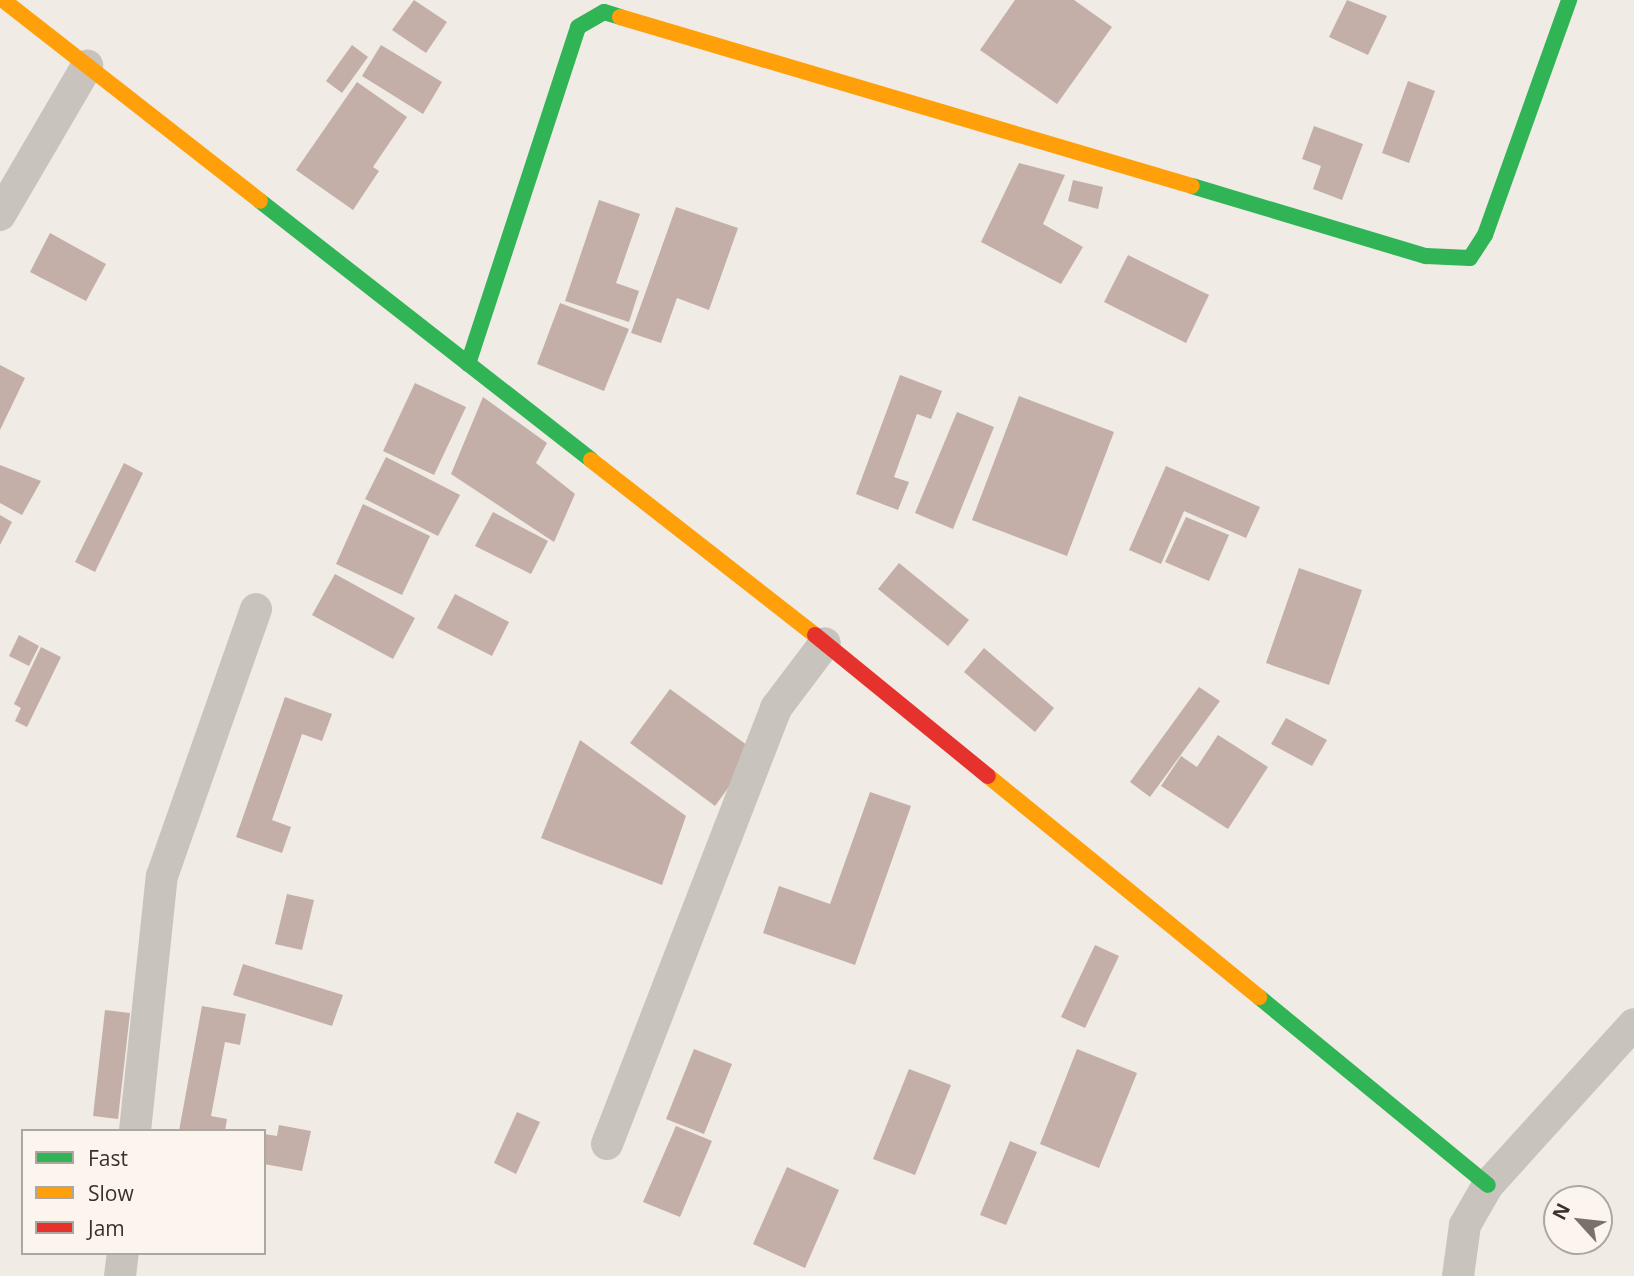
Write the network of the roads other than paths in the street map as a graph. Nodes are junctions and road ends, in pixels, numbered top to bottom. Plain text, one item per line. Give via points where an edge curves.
1 (3, 0) edge
2 (1569, 0) edge
3 (86, 66) junction
4 (0, 215) edge
5 (468, 364) junction
6 (256, 609) dead end
7 (825, 643) junction
8 (1634, 1024) edge
9 (135, 1129) edge
10 (607, 1144) dead end
11 (1488, 1185) junction
12 (123, 1255) edge
13 (121, 1276) edge
14 (1458, 1276) edge

1 - 3 street
2 - 5 street via 1485,234 1470,258 1426,256 604,12 578,27
3 - 4 street
3 - 5 street
5 - 7 street
6 - 9 street via 162,876
7 - 10 street via 776,708
7 - 11 street
8 - 11 street
11 - 14 street via 1465,1225
12 - 13 street

